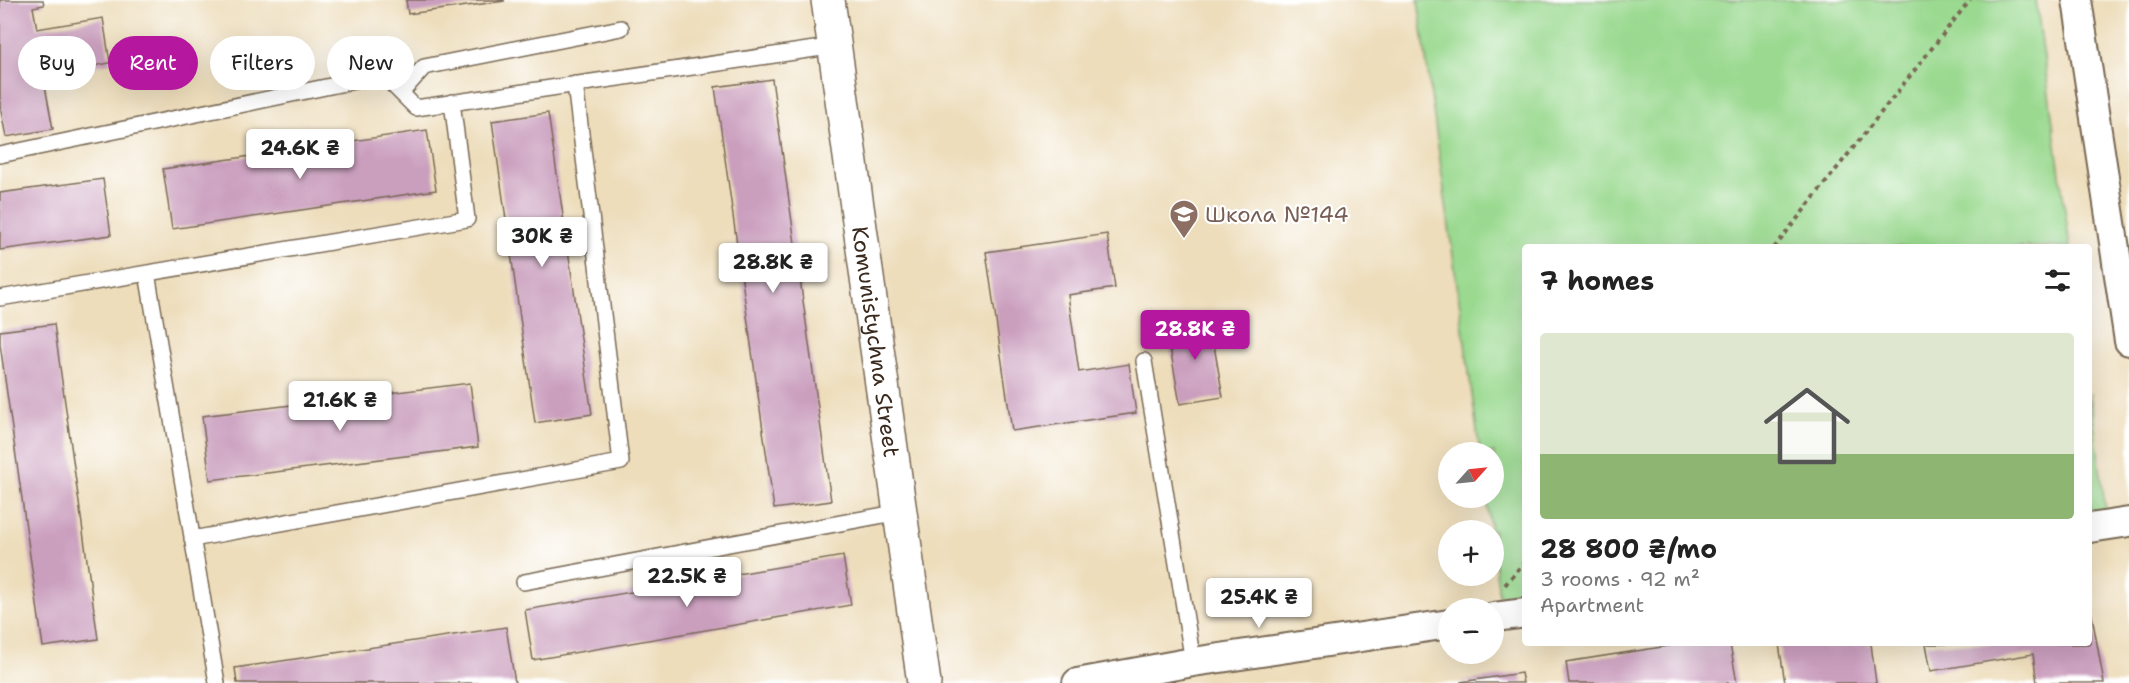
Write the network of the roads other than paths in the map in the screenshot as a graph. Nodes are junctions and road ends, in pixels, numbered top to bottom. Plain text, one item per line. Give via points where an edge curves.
1 (828, 0) edge
2 (2077, 0) edge
3 (621, 28) dead end
4 (835, 46) junction
5 (575, 84) junction
6 (401, 93) junction
7 (452, 102) junction
8 (0, 155) edge
9 (147, 273) junction
10 (0, 298) edge
11 (2129, 341) edge
12 (1144, 361) dead end
13 (900, 512) junction
14 (2129, 522) edge
15 (2092, 528) edge
16 (192, 539) junction
17 (524, 582) dead end
18 (1522, 614) edge
19 (1504, 616) edge
20 (1438, 626) edge
21 (1193, 662) junction
22 (217, 683) edge
23 (924, 683) edge
24 (1077, 683) edge

1 - 4 street, Komunistychna Street
2 - 11 street
3 - 6 lane via 424,67
4 - 5 lane
4 - 13 street, Komunistychna Street
5 - 7 lane
5 - 16 lane via 621,462
6 - 7 lane via 416,108
6 - 8 lane via 383,75
7 - 9 lane via 466,219
9 - 10 lane
9 - 16 lane
12 - 21 lane
13 - 17 lane
13 - 23 street, Komunistychna Street
14 - 15 street
16 - 22 lane
18 - 19 street
20 - 21 street
21 - 24 street

